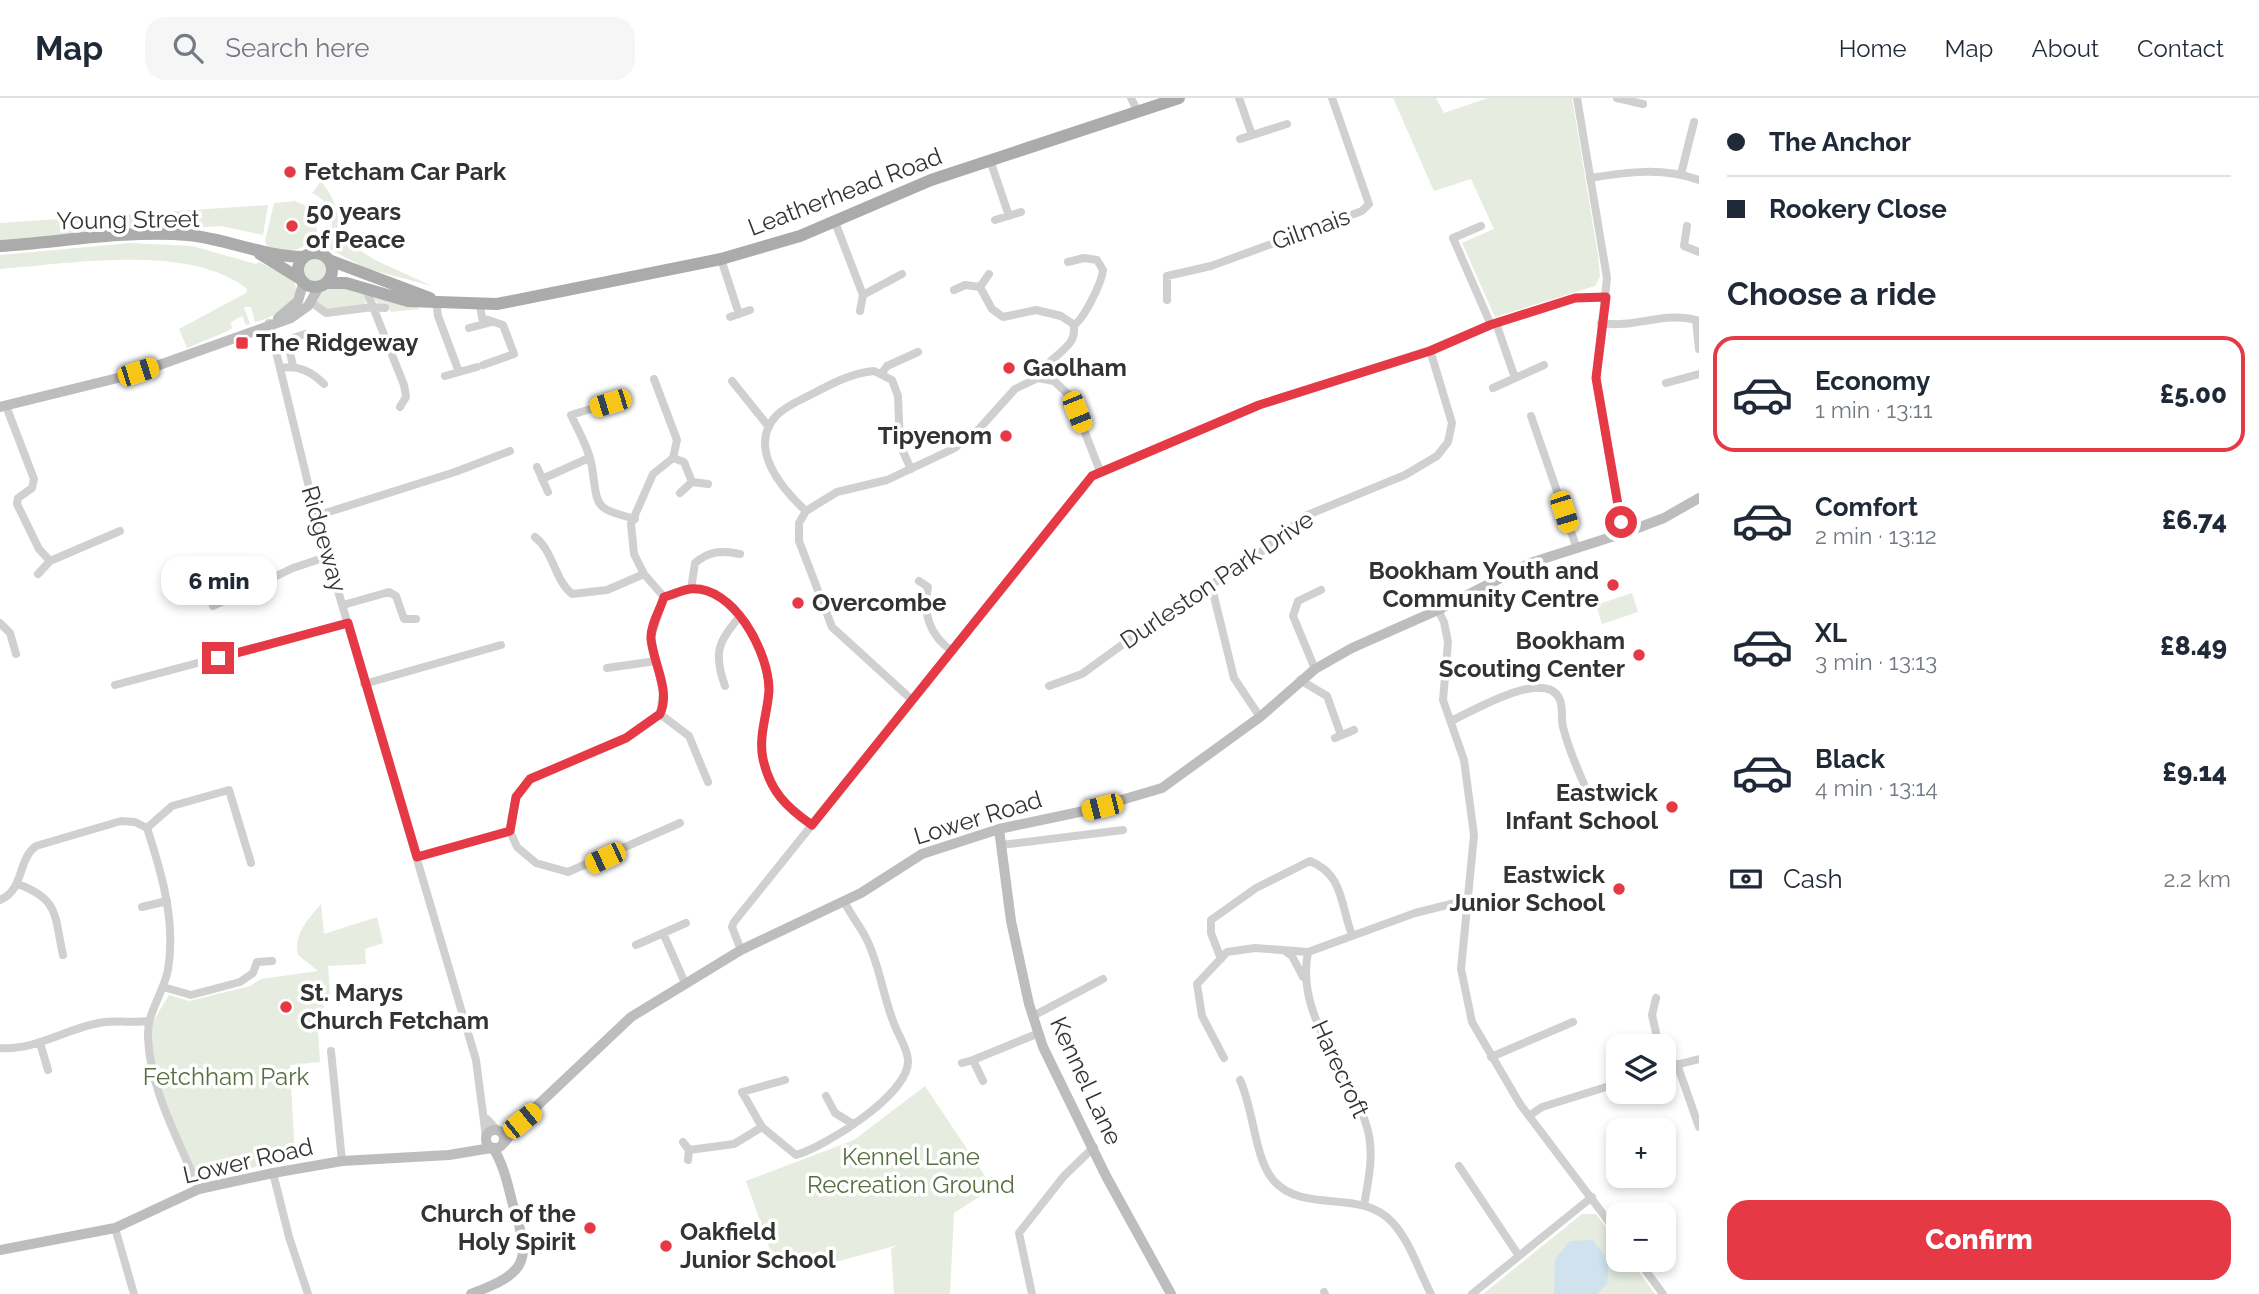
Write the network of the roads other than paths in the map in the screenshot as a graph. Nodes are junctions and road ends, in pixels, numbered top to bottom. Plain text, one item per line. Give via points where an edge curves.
1 (1131, 98) edge
2 (1179, 98) edge
3 (1239, 98) edge
4 (1332, 98) edge
5 (1577, 98) edge
6 (1617, 98) edge
7 (1643, 104) dead end
8 (1138, 112) junction
9 (1694, 122) dead end
10 (1287, 124) dead end
11 (1252, 135) junction
12 (1240, 139) dead end
13 (990, 160) junction
14 (1681, 174) junction
15 (1590, 178) junction
16 (1699, 180) edge
17 (1021, 212) dead end
18 (1009, 216) junction
19 (995, 220) dead end
20 (835, 222) junction
21 (1481, 226) dead end
22 (1687, 226) dead end
23 (0, 246) edge
24 (255, 251) junction
25 (1699, 252) edge
26 (304, 257) junction
27 (721, 259) junction
28 (329, 260) junction
29 (1068, 262) dead end
30 (902, 274) dead end
31 (989, 274) dead end
32 (301, 281) junction
33 (323, 285) junction
34 (956, 287) dead end
35 (980, 287) junction
36 (366, 289) junction
37 (863, 295) junction
38 (1606, 297) junction
39 (1167, 300) dead end
40 (436, 301) junction
41 (311, 302) junction
42 (481, 305) junction
43 (373, 307) junction
44 (385, 308) dead end
45 (750, 310) dead end
46 (860, 312) dead end
47 (739, 314) junction
48 (730, 317) dead end
49 (494, 321) junction
50 (1698, 321) edge
51 (269, 323) junction
52 (1601, 323) junction
53 (1493, 324) junction
54 (1073, 326) junction
55 (469, 328) dead end
56 (305, 334) dead end
57 (1699, 349) edge
58 (1430, 351) junction
59 (918, 352) dead end
60 (1544, 365) dead end
61 (293, 366) junction
62 (280, 368) junction
63 (459, 372) junction
64 (882, 373) junction
65 (1699, 374) edge
66 (445, 376) dead end
67 (1040, 378) junction
68 (1515, 378) junction
69 (654, 379) dead end
70 (732, 381) dead end
71 (1666, 383) dead end
72 (324, 384) dead end
73 (1493, 388) dead end
74 (610, 403) dead end
75 (3, 406) edge
76 (400, 407) dead end
77 (1531, 416) dead end
78 (769, 426) junction
79 (510, 451) dead end
80 (589, 458) junction
81 (673, 458) junction
82 (537, 467) dead end
83 (911, 469) junction
84 (1101, 471) junction
85 (542, 479) junction
86 (692, 482) junction
87 (708, 484) dead end
88 (548, 492) dead end
89 (680, 493) dead end
90 (1699, 498) edge
91 (806, 512) junction
92 (316, 516) junction
93 (635, 519) junction
94 (120, 531) dead end
95 (1627, 532) junction
96 (535, 537) dead end
97 (1577, 549) junction
98 (740, 554) dead end
99 (329, 556) junction
100 (50, 561) junction
101 (38, 574) dead end
102 (643, 574) junction
103 (919, 580) dead end
104 (1211, 584) junction
105 (691, 589) junction
106 (1321, 590) dead end
107 (664, 597) junction
108 (213, 606) dead end
109 (343, 606) junction
110 (1438, 610) junction
111 (740, 615) junction
112 (416, 619) dead end
113 (0, 623) edge
114 (348, 623) junction
115 (501, 645) dead end
116 (952, 651) junction
117 (16, 654) dead end
118 (656, 661) junction
119 (607, 668) dead end
120 (1315, 669) junction
121 (1300, 680) junction
122 (364, 684) junction
123 (115, 685) dead end
124 (725, 686) dead end
125 (1049, 686) dead end
126 (912, 700) junction
127 (660, 714) junction
128 (1260, 717) junction
129 (1451, 721) junction
130 (1354, 730) dead end
131 (708, 782) dead end
132 (1584, 784) dead end
133 (680, 823) dead end
134 (812, 825) junction
135 (147, 828) junction
136 (999, 829) junction
137 (1123, 830) dead end
138 (510, 831) junction
139 (1002, 845) junction
140 (417, 857) junction
141 (251, 863) dead end
142 (18, 884) junction
143 (0, 900) edge
144 (1466, 900) junction
145 (167, 901) junction
146 (844, 901) junction
147 (142, 907) dead end
148 (687, 923) dead end
149 (663, 933) junction
150 (1352, 935) junction
151 (636, 945) dead end
152 (741, 950) junction
153 (1282, 950) junction
154 (1308, 952) junction
155 (63, 955) dead end
156 (1221, 959) junction
157 (272, 961) dead end
158 (1303, 976) junction
159 (1104, 979) dead end
160 (685, 983) junction
161 (163, 987) junction
162 (1656, 998) dead end
163 (1033, 1016) junction
164 (148, 1021) junction
165 (1573, 1022) dead end
166 (1039, 1033) junction
167 (1656, 1034) edge
168 (40, 1043) junction
169 (0, 1048) edge
170 (331, 1051) dead end
171 (1491, 1057) junction
172 (1224, 1059) dead end
173 (1699, 1059) edge
174 (973, 1060) junction
175 (962, 1063) dead end
176 (1676, 1063) joint
177 (48, 1070) dead end
178 (785, 1080) dead end
179 (1240, 1080) dead end
180 (983, 1081) dead end
181 (1606, 1087) edge
182 (826, 1096) dead end
183 (1529, 1116) junction
184 (485, 1117) junction
185 (522, 1121) junction
186 (853, 1124) junction
187 (762, 1127) junction
188 (1699, 1127) edge
189 (497, 1130) junction
190 (683, 1142) dead end
191 (494, 1143) junction
192 (1094, 1147) junction
193 (689, 1150) junction
194 (688, 1160) dead end
195 (342, 1161) junction
196 (1460, 1166) dead end
197 (273, 1173) junction
198 (199, 1189) junction
199 (1592, 1197) junction
200 (1364, 1205) junction
201 (1606, 1217) edge
202 (115, 1228) junction
203 (0, 1250) edge
204 (1519, 1256) junction
205 (1647, 1272) edge
206 (134, 1294) edge
207 (308, 1294) edge
208 (471, 1294) edge
209 (1032, 1294) edge
210 (1171, 1294) edge
211 (1431, 1294) edge
212 (1472, 1294) edge
213 (1663, 1294) edge

1 - 8 street
2 - 8 main road, Leatherhead Road
3 - 11 street
4 - 39 street, Gilmais via 1369,204 1362,211 1211,266 1167,276
5 - 15 street
6 - 7 street
8 - 13 main road, Leatherhead Road
9 - 14 street
10 - 11 street
11 - 12 street
13 - 18 street
13 - 20 main road, Leatherhead Road via 898,193
14 - 15 street via 1645,171
14 - 16 street
15 - 38 street via 1607,278
17 - 18 street
18 - 19 street
20 - 27 main road, Leatherhead Road via 774,246
20 - 37 street
21 - 53 street via 1452,238
22 - 25 street via 1684,246
23 - 24 main road, Young Street via 166,234 212,239
24 - 26 main road, Young Street
24 - 32 main road, Young Street
26 - 28 main road via 318,253
26 - 32 main road via 298,266
27 - 42 main road, Leatherhead Road via 542,297
27 - 47 street
28 - 33 main road via 332,272
28 - 40 main road
29 - 54 street via 1097,260 1103,270 1084,314
30 - 37 street
31 - 35 street
32 - 33 main road
32 - 51 street via 298,301
33 - 36 main road via 346,283
33 - 41 street
34 - 35 street
35 - 54 street via 995,312 1009,318 1036,310 1060,316
36 - 40 main road via 408,301
36 - 43 street
37 - 46 street
38 - 52 street
38 - 53 street via 1575,298
40 - 42 main road, Leatherhead Road
40 - 63 street
41 - 43 street via 329,313
41 - 51 street via 291,318
42 - 49 street via 482,318
43 - 44 street
43 - 76 street via 404,385 406,397
45 - 47 street
47 - 48 street
49 - 55 street
49 - 63 street via 503,325 514,354
50 - 52 street via 1672,316
50 - 57 street
51 - 62 street, Ridgeway
51 - 75 street via 134,374
52 - 95 street via 1596,378 1621,522
53 - 58 street
53 - 68 street
54 - 67 street via 1071,341
56 - 61 street via 289,340
58 - 84 street via 1259,405
58 - 104 street, Durleston Park Drive via 1452,415 1444,449 1405,475 1305,516 1250,561
59 - 64 street via 904,353
60 - 68 street
61 - 62 street
61 - 72 street
62 - 92 street, Ridgeway
63 - 66 street
64 - 78 street via 837,381 783,410
64 - 83 street via 898,391 900,441
65 - 71 street
67 - 83 street via 1015,389 960,445
67 - 84 street via 1060,385 1071,397
68 - 73 street
69 - 81 street via 675,428
70 - 78 street
74 - 80 street via 571,415
75 - 100 street via 34,478 33,488 18,498 17,504 39,549
77 - 97 street
78 - 91 street via 765,445 772,470
79 - 92 street
80 - 85 street
80 - 93 street via 598,503 605,510
81 - 86 street via 684,462
81 - 93 street via 653,474
82 - 85 street
83 - 91 street via 837,492
84 - 116 street via 1092,476
85 - 88 street
86 - 87 street
86 - 89 street
90 - 95 street, Lower Road
91 - 126 street via 798,534 834,629
92 - 99 street, Ridgeway
93 - 102 street via 631,524 634,554
94 - 100 street
95 - 97 street, Lower Road
96 - 102 street via 545,545 572,594 607,590
97 - 110 street, Lower Road via 1530,563
98 - 105 street via 705,555 695,563
99 - 108 street
99 - 109 street, Ridgeway
100 - 101 street
102 - 107 street
103 - 116 street via 929,584 926,614 938,640
104 - 125 street, Durleston Park Drive via 1082,674
104 - 128 street via 1234,678
105 - 107 street
105 - 111 street via 713,594
106 - 120 street via 1298,601 1293,616
107 - 118 street via 651,632
109 - 112 street via 390,592 404,619
109 - 114 street, Ridgeway
110 - 120 street, Lower Road
110 - 129 street via 1448,642 1443,700
111 - 124 street via 722,638 717,658
111 - 134 street via 762,657 769,688 762,757 772,785 788,809
113 - 117 street via 10,633
114 - 122 street, Ridgeway
114 - 123 street
115 - 122 street
116 - 126 street
118 - 119 street
118 - 127 street via 664,699
120 - 121 street, Lower Road
121 - 128 street, Lower Road
121 - 130 street via 1327,696 1338,737
122 - 140 street, Ridgeway
126 - 134 street
127 - 131 street via 689,736
127 - 138 street via 626,738 530,779 516,797
128 - 136 street, Lower Road via 1162,788
129 - 132 street via 1525,687 1554,692 1560,700 1566,741
129 - 144 street via 1464,760 1474,835
133 - 138 street via 568,872 536,863 517,847
134 - 152 street via 733,925
135 - 141 street via 172,806 229,790
135 - 142 street via 121,821 36,846 28,852
135 - 145 street
136 - 139 street, Kennel Lane
136 - 146 street, Lower Road via 922,854
137 - 139 street
138 - 140 street
139 - 163 street, Kennel Lane via 1011,921
140 - 184 street, Ridgeway via 476,1060
142 - 143 street
142 - 155 street via 51,903
144 - 150 street
144 - 171 street via 1461,969 1472,1021
145 - 147 street
145 - 161 street via 169,957
146 - 152 street, Lower Road
146 - 186 street via 866,936 908,1062 899,1086
148 - 149 street
149 - 151 street
149 - 160 street
150 - 154 street
150 - 156 street via 1339,887 1328,868 1310,861 1255,888 1211,920
152 - 160 street, Lower Road
153 - 154 street
153 - 156 street via 1227,952
153 - 158 street, Harecroft via 1292,956
154 - 158 street, Harecroft
156 - 172 street via 1197,984 1202,1016
157 - 161 street via 257,962 253,973 240,982 191,995
158 - 200 street, Harecroft via 1322,1034 1367,1124 1371,1157
159 - 163 street
160 - 185 street, Lower Road via 631,1017
161 - 164 street
162 - 167 street via 1652,1015
163 - 166 street, Kennel Lane
164 - 168 street via 102,1022
164 - 198 street via 156,1087
165 - 171 street
166 - 174 street
166 - 192 street, Kennel Lane
168 - 169 street
168 - 177 street
170 - 195 street
171 - 183 street
173 - 176 street
174 - 175 street
174 - 180 street
176 - 188 street
178 - 187 street via 742,1092
179 - 200 street via 1263,1161 1278,1185 1311,1199
181 - 183 street via 1542,1107
182 - 186 street via 835,1113
183 - 199 street
184 - 189 street
184 - 191 street, Ridgeway
185 - 189 street, Lower Road
185 - 191 street, Lower Road
186 - 187 street via 832,1140 796,1156
187 - 193 street via 734,1144
189 - 191 street, Lower Road
190 - 193 street
191 - 195 street, Lower Road via 471,1152
191 - 208 street via 524,1238 523,1259 503,1281
192 - 209 street via 1064,1176 1019,1233
192 - 210 street, Kennel Lane
193 - 194 street
195 - 197 street, Lower Road
196 - 204 street
197 - 198 street, Lower Road
197 - 207 street
198 - 202 street, Lower Road
199 - 201 street
199 - 204 street
200 - 211 street via 1392,1222
202 - 203 street, Lower Road
202 - 206 street
204 - 212 street
205 - 213 street

